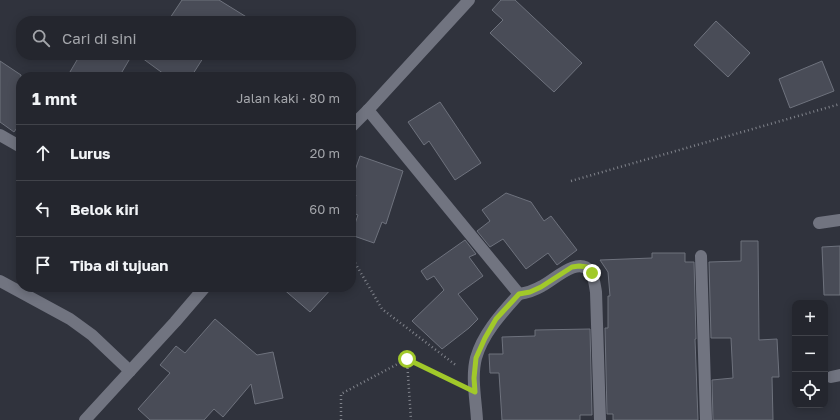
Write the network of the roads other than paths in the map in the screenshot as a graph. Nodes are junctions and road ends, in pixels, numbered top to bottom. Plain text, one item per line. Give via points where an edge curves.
1 (469, 0) edge
2 (368, 110) junction
3 (356, 122) edge
4 (0, 135) edge
5 (16, 144) edge
6 (840, 220) edge
7 (819, 223) dead end
8 (701, 256) dead end
9 (0, 281) edge
10 (16, 290) edge
11 (20, 292) edge
12 (201, 292) edge
13 (519, 294) junction
14 (130, 371) junction
15 (84, 420) edge
16 (477, 420) edge
17 (600, 420) edge
18 (706, 420) edge

1 - 2 street
2 - 3 street
2 - 13 street
4 - 5 street
6 - 7 street
8 - 18 street
9 - 10 street
11 - 14 street via 70,319 92,335
12 - 14 street
13 - 16 street via 496,319 476,358 474,378
13 - 17 street via 541,287 572,267 587,267 592,273 596,292
14 - 15 street

